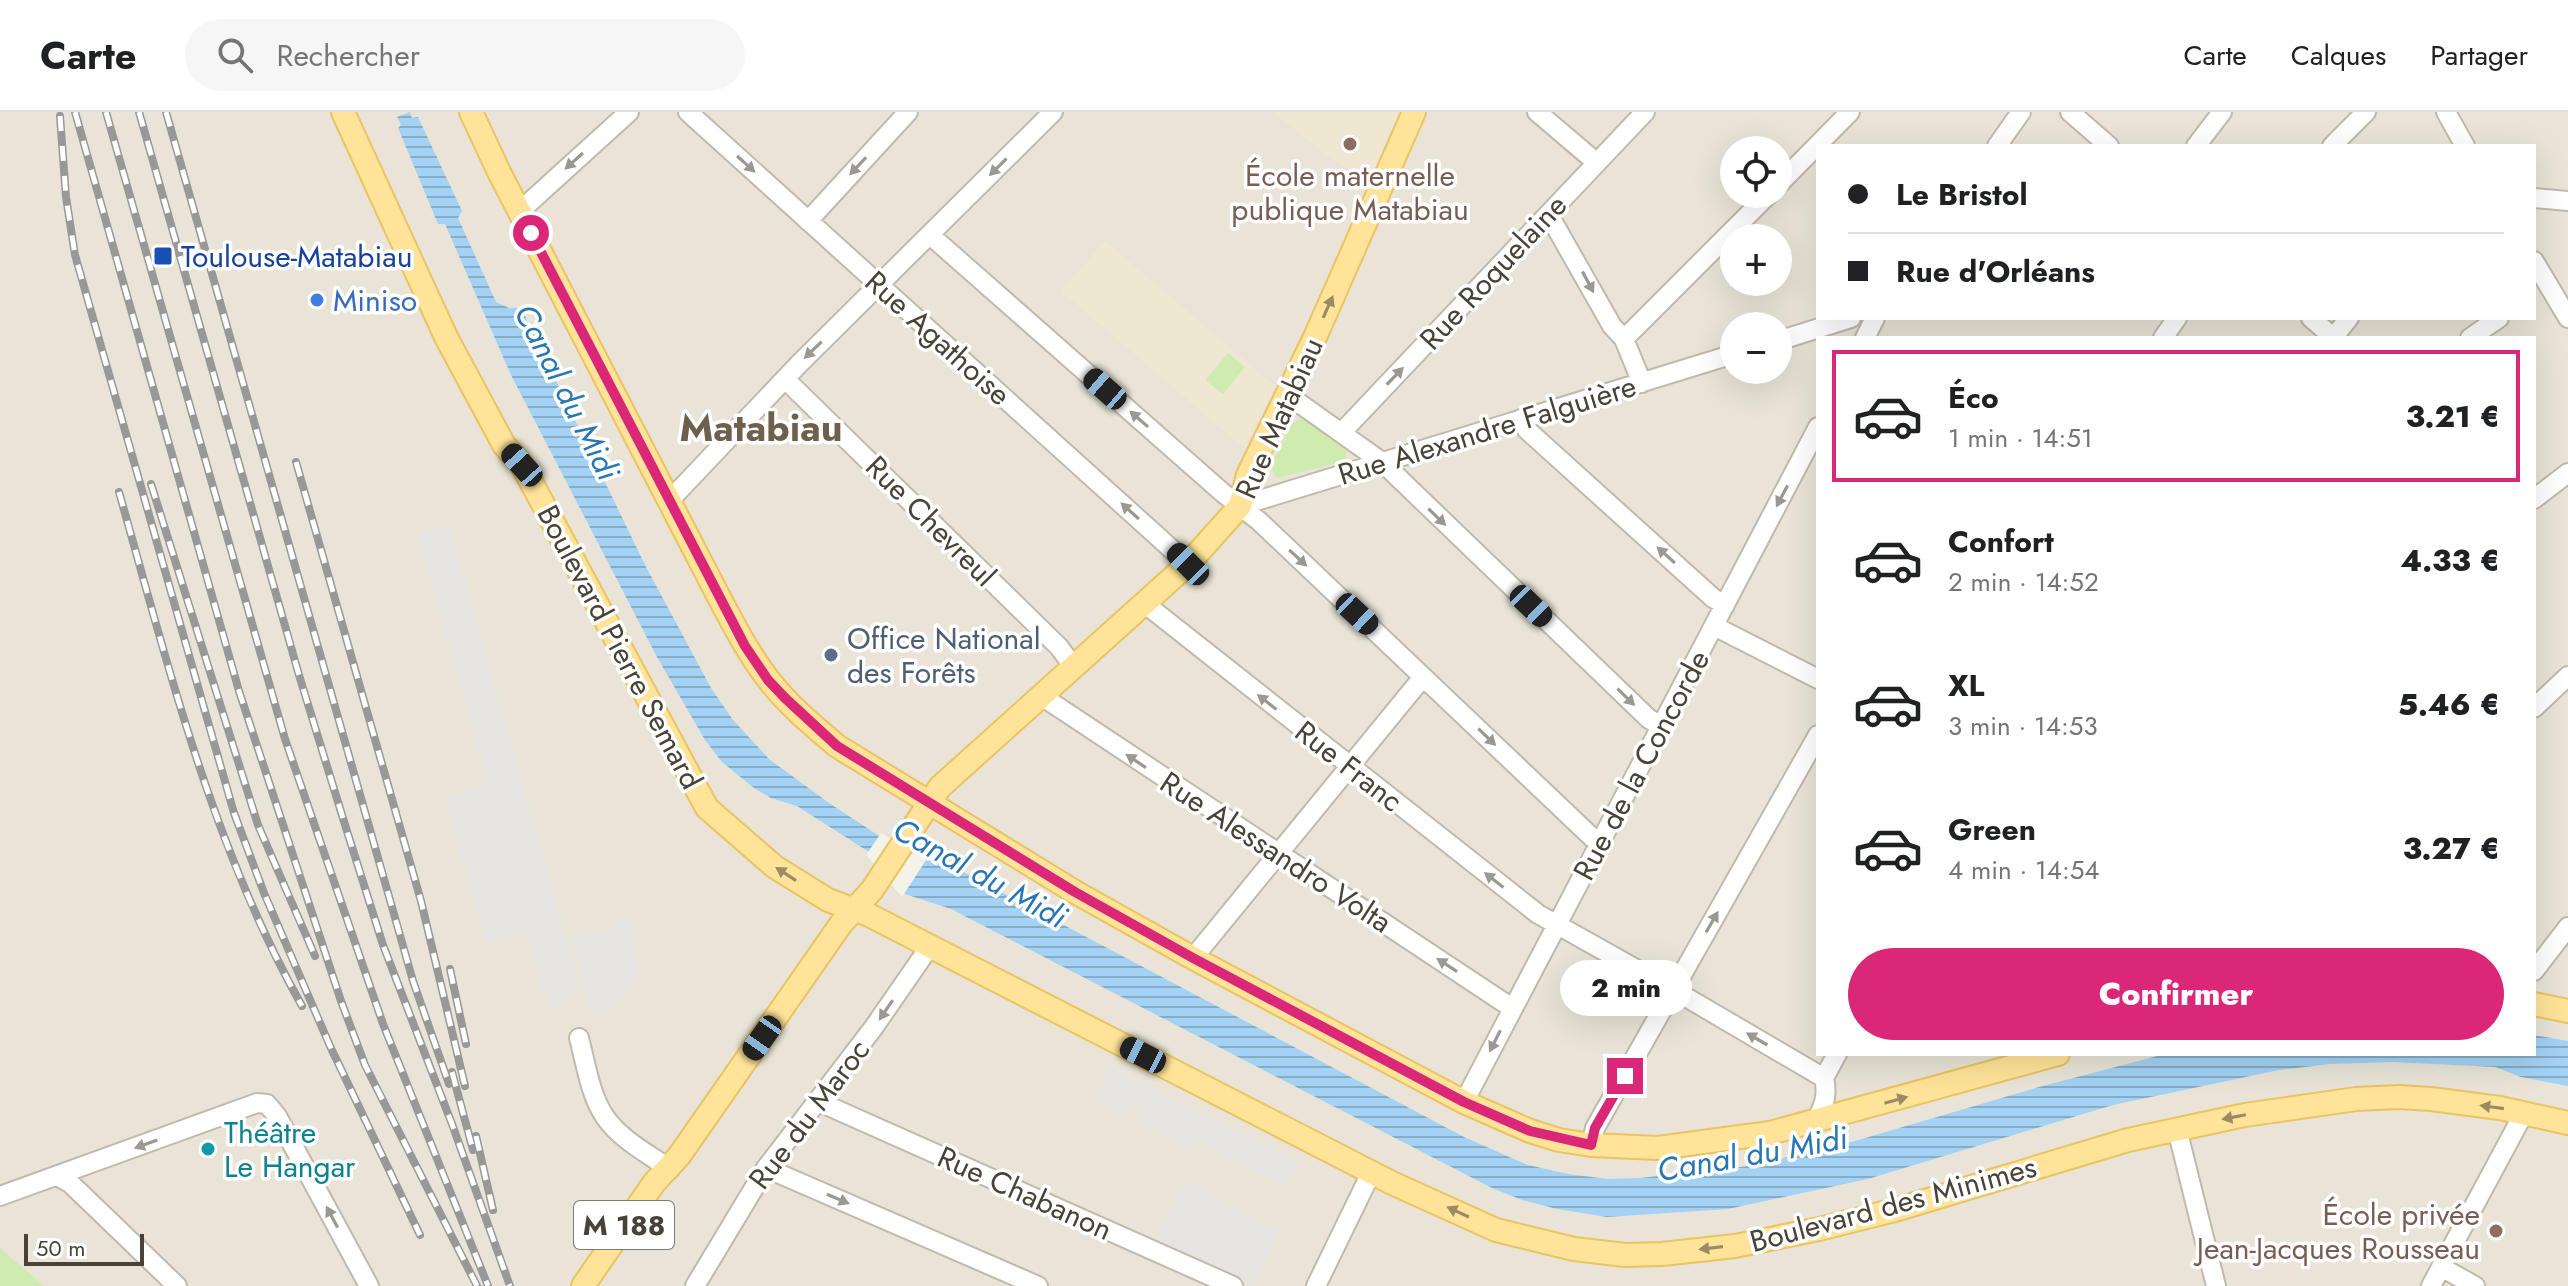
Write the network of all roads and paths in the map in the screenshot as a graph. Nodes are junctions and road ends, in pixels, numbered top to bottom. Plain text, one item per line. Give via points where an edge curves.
1 (343, 112) edge
2 (471, 112) edge
3 (629, 112) edge
4 (688, 112) edge
5 (908, 112) edge
6 (1053, 112) edge
7 (1414, 112) edge
8 (1537, 112) edge
9 (1645, 112) edge
10 (1850, 112) edge
11 (2021, 112) edge
12 (2070, 112) edge
13 (2222, 112) edge
14 (2366, 112) edge
15 (2446, 112) edge
16 (1818, 144) edge
17 (1998, 144) edge
18 (2107, 144) edge
19 (2198, 144) edge
20 (2334, 144) edge
21 (2464, 144) edge
22 (1816, 146) edge
23 (1597, 163) junction
24 (1792, 171) edge
25 (2536, 198) edge
26 (2568, 201) edge
27 (1755, 208) edge
28 (520, 211) junction
29 (1549, 215) junction
30 (808, 221) junction
31 (930, 235) junction
32 (2536, 269) edge
33 (879, 286) junction
34 (2541, 289) edge
35 (2568, 318) edge
36 (1845, 320) edge
37 (2313, 320) edge
38 (2496, 320) edge
39 (2332, 336) edge
40 (2473, 336) edge
41 (1792, 337) edge
42 (1624, 339) junction
43 (1720, 358) edge
44 (785, 379) junction
45 (1642, 383) junction
46 (1285, 398) junction
47 (1521, 419) junction
48 (1342, 432) junction
49 (1815, 440) edge
50 (1382, 462) junction
51 (2568, 473) edge
52 (2536, 497) edge
53 (669, 501) junction
54 (1240, 506) junction
55 (1188, 564) junction
56 (1144, 603) junction
57 (1725, 605) junction
58 (1714, 626) junction
59 (1073, 666) junction
60 (2568, 676) edge
61 (1423, 677) junction
62 (1816, 678) edge
63 (1040, 695) junction
64 (2536, 706) edge
65 (1660, 725) junction
66 (1816, 739) edge
67 (1349, 767) junction
68 (929, 803) junction
69 (1599, 844) junction
70 (1278, 855) junction
71 (856, 909) junction
72 (1557, 925) junction
73 (2568, 927) edge
74 (930, 946) junction
75 (1193, 958) junction
76 (2536, 968) edge
77 (1674, 990) junction
78 (2536, 1004) edge
79 (1512, 1008) junction
80 (2568, 1011) edge
81 (579, 1038) dead end
82 (1836, 1056) edge
83 (2051, 1056) edge
84 (1824, 1078) junction
85 (817, 1101) junction
86 (1464, 1102) junction
87 (2524, 1113) junction
88 (1816, 1121) junction
89 (2568, 1123) edge
90 (2177, 1129) junction
91 (1591, 1145) junction
92 (766, 1168) junction
93 (670, 1169) junction
94 (1371, 1173) junction
95 (57, 1176) junction
96 (0, 1196) edge
97 (2441, 1267) junction
98 (177, 1286) edge
99 (369, 1286) edge
100 (583, 1286) edge
101 (599, 1286) edge
102 (695, 1286) edge
103 (1038, 1286) edge
104 (1233, 1286) edge
105 (1316, 1286) edge
106 (2216, 1286) edge
107 (2431, 1286) edge
108 (2475, 1286) edge

71 -> 1 main road, Boulevard Pierre Semard via 828,900 775,867 707,808 522,465 504,445 458,361
2 - 28 main road
3 -> 28 street
4 -> 30 street, Rue Agathoise
5 -> 30 street
6 -> 31 street
46 -> 7 main road, Rue Matabiau
8 - 23 street
9 - 23 street, Rue Roquelaine
10 - 16 street
11 - 17 street
12 - 18 street
13 - 19 street
14 - 20 street
15 - 21 street
22 - 24 street
23 - 29 street, Rue Roquelaine
25 - 26 street
27 - 42 street
28 - 53 main road
29 -> 42 street
48 -> 29 street, Rue Roquelaine
30 - 33 street, Rue Agathoise
31 - 33 street
54 -> 31 street
32 - 34 street
33 -> 44 street
55 -> 33 street, Rue Agathoise
34 - 35 street
36 - 41 street
37 - 39 street
38 - 40 street
42 - 45 street
43 - 45 street, Rue Alexandre Falguière
44 - 53 street
44 - 59 street, Rue Chevreul
45 - 47 street, Rue Alexandre Falguière
46 - 48 street
46 - 54 main road, Rue Matabiau via 1248,475
47 - 50 street, Rue Alexandre Falguière
57 -> 47 street via 1527,430
48 - 50 street
49 -> 57 street, Rue de la Concorde
50 - 54 street, Rue Alexandre Falguière
50 -> 65 street
51 - 52 street
53 - 68 main road via 768,680 837,746
54 - 55 main road, Rue Matabiau
54 -> 61 street
55 - 56 main road, Rue Matabiau
56 - 59 main road, Rue Matabiau
67 -> 56 street, Rue Franc
57 - 58 street, Rue de la Concorde
58 - 62 street
58 - 65 street, Rue de la Concorde
59 - 63 main road, Rue Matabiau
60 - 64 street
61 - 67 street
61 -> 69 street
63 - 68 main road, Rue Matabiau
70 -> 63 street, Rue Alessandro Volta
65 - 69 street, Rue de la Concorde
77 -> 66 street
67 - 70 street
72 -> 67 street, Rue Franc
68 - 71 main road, Rue Matabiau
68 - 75 main road
69 - 72 street, Rue de la Concorde
70 - 75 street
79 -> 70 street, Rue Alessandro Volta
71 - 74 main road, Boulevard des Minimes
71 - 93 main road, M 188
72 - 77 street, Rue Franc
72 - 79 street, Rue de la Concorde
73 - 76 street
74 -> 85 street, Rue du Maroc
74 - 94 main road, Boulevard des Minimes
75 - 86 main road
84 -> 77 street, Rue Franc
77 - 91 street via 1595,1128
78 - 80 main road
79 -> 86 street, Rue de la Concorde
81 - 93 street via 604,1117
82 - 84 street
88 -> 83 main road
84 - 88 street via 1825,1102
85 - 92 street, Rue du Maroc
85 - 104 street, Rue Chabanon
86 - 91 main road via 1530,1131
87 - 89 main road, Boulevard des Minimes
87 -> 90 main road, Boulevard des Minimes via 2378,1097
87 - 97 street
88 - 91 main road via 1707,1143 1658,1148
90 -> 94 main road, Boulevard des Minimes via 1833,1225 1735,1246 1662,1254 1612,1253 1496,1230
90 - 106 street
92 - 102 street, Rue du Maroc
92 -> 103 street
93 - 100 main road, M 188 via 654,1183
93 - 101 main road, M 188
94 - 105 street
95 - 96 street
95 - 98 street
99 -> 95 street via 267,1104 257,1103
97 - 107 street
97 - 108 street

